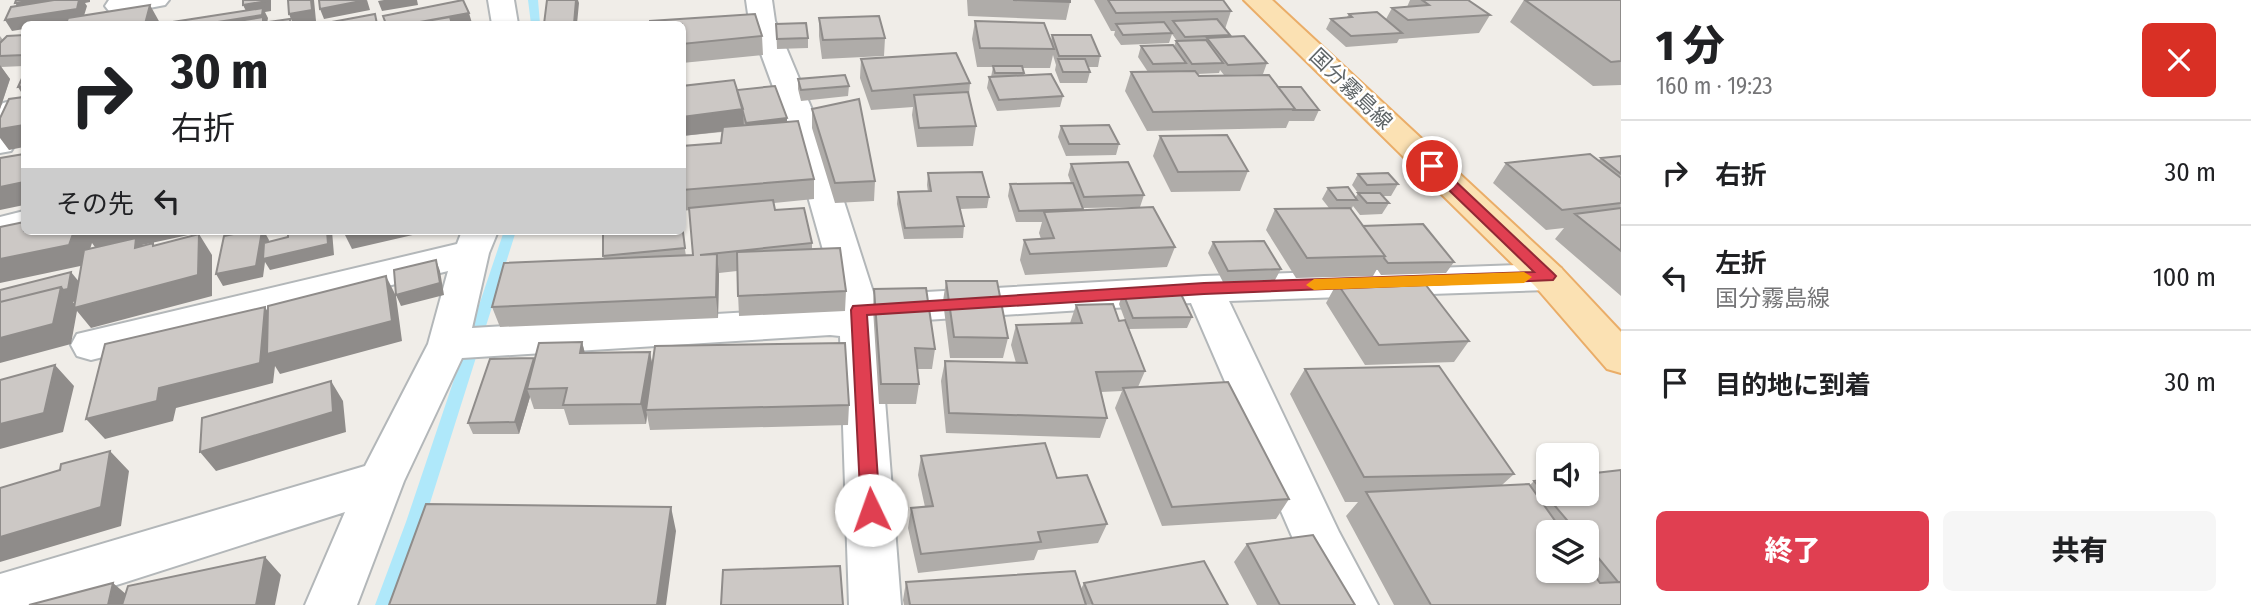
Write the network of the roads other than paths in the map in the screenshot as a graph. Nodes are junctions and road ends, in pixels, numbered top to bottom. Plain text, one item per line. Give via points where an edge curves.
1 (122, 0) edge
2 (156, 0) edge
3 (1257, 0) edge
4 (752, 15) edge
5 (21, 108) edge
6 (0, 144) edge
7 (21, 223) edge
8 (0, 228) edge
9 (476, 242) edge
10 (1548, 276) junction
11 (1204, 289) junction
12 (860, 316) junction
13 (471, 343) junction
14 (91, 345) dead end
15 (1621, 358) edge
16 (381, 481) junction
17 (0, 598) edge
18 (331, 605) edge
19 (875, 605) edge
20 (1352, 605) edge

1 - 2 street via 118,6
3 - 10 main road, 国分霧島線
4 - 12 street
5 - 6 street via 14,109
7 - 8 street
9 - 13 street
9 - 14 street
10 - 11 street
10 - 15 main road, 国分霧島線
11 - 12 street
11 - 20 street
12 - 13 street
12 - 19 street
13 - 16 street
16 - 17 street
16 - 18 street

